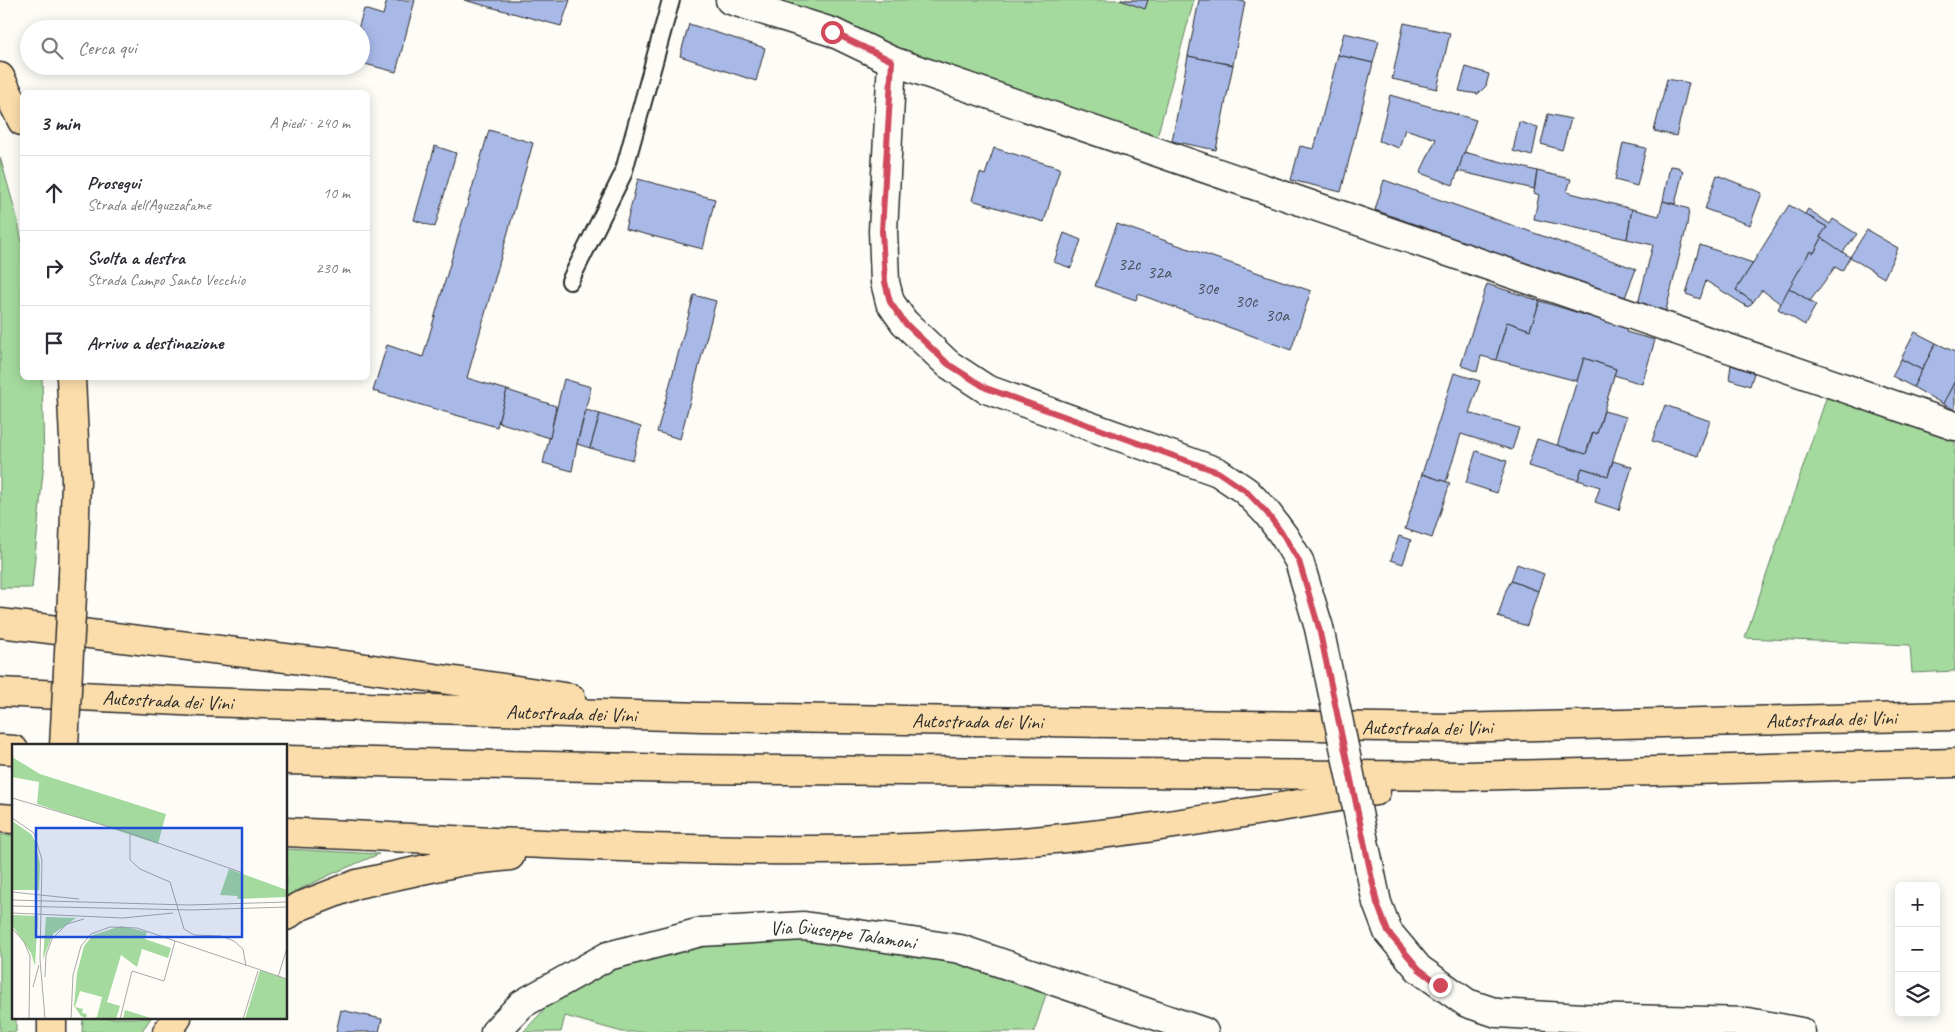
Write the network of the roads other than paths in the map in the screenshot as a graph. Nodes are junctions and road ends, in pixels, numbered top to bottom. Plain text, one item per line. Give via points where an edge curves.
1 (671, 0) edge
2 (730, 0) edge
3 (892, 61) junction
4 (0, 77) edge
5 (20, 116) edge
6 (570, 281) dead end
7 (71, 380) edge
8 (1955, 426) edge
9 (0, 623) edge
10 (0, 692) edge
11 (1955, 716) edge
12 (702, 717) junction
13 (64, 744) edge
14 (288, 760) edge
15 (1955, 763) edge
16 (1469, 776) junction
17 (288, 832) edge
18 (613, 847) junction
19 (288, 914) edge
20 (176, 1020) edge
21 (167, 1032) edge
22 (495, 1032) edge
23 (1204, 1032) edge
24 (1801, 1032) edge

1 - 6 lane via 622,174
2 - 3 street via 832,32
3 - 8 street
3 - 24 street, bridge via 882,231 885,282 890,302 904,322 948,364 986,388 1218,472 1246,491 1278,528 1299,561 1319,628 1377,903 1388,932 1419,969 1466,1003 1497,1012 1557,1017 1748,1022
4 - 5 highway
7 - 13 highway, bridge via 76,481
9 - 12 highway via 359,667
10 - 12 highway, Autostrada dei Vini via 210,702
11 - 12 highway, Autostrada dei Vini via 1451,728
14 - 16 highway via 684,769
15 - 16 highway
16 - 18 highway via 1151,828 1007,843 823,851
17 - 18 highway
18 - 19 highway via 463,861 357,884 298,907
20 - 21 highway
22 - 23 street, Via Giuseppe Talamoni via 522,1004 608,956 701,932 804,926 960,949

